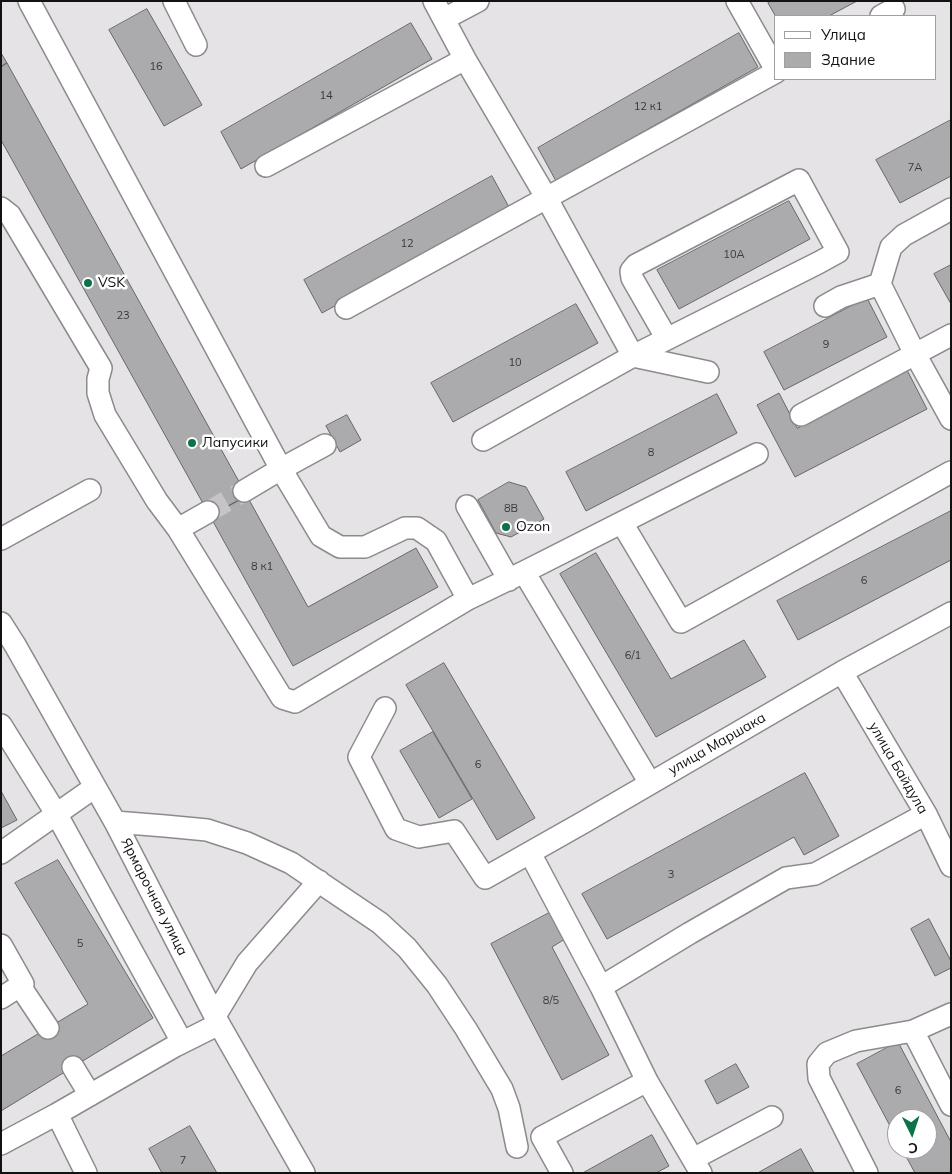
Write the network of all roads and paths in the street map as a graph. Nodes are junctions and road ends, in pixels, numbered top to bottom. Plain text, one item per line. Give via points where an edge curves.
1 (29, 1) edge
2 (174, 1) edge
3 (478, 1) edge
4 (737, 1) edge
5 (439, 10) edge
6 (196, 45) dead end
7 (465, 58) junction
8 (774, 67) edge
9 (774, 72) edge
10 (266, 166) dead end
11 (546, 197) junction
12 (1, 208) edge
13 (951, 209) edge
14 (880, 284) junction
15 (825, 306) dead end
16 (346, 308) dead end
17 (951, 335) edge
18 (667, 339) junction
19 (915, 354) junction
20 (633, 356) junction
21 (708, 372) dead end
22 (801, 415) dead end
23 (951, 419) edge
24 (483, 440) dead end
25 (325, 445) dead end
26 (757, 454) dead end
27 (281, 469) junction
28 (951, 472) edge
29 (90, 490) dead end
30 (244, 491) tunnel mouth
31 (467, 506) dead end
32 (208, 512) tunnel mouth
33 (622, 523) junction
34 (178, 529) junction
35 (1, 538) edge
36 (517, 576) junction
37 (468, 599) junction
38 (951, 613) edge
39 (1, 623) edge
40 (842, 672) junction
41 (385, 708) dead end
42 (1, 725) edge
43 (650, 783) junction
44 (95, 787) junction
45 (926, 814) junction
46 (57, 815) junction
47 (115, 822) junction
48 (1, 853) edge
49 (530, 853) junction
50 (951, 866) edge
51 (318, 881) junction
52 (1, 945) edge
53 (20, 986) junction
54 (601, 988) junction
55 (1, 998) edge
56 (951, 1014) edge
57 (217, 1020) junction
58 (48, 1028) dead end
59 (913, 1031) junction
60 (182, 1042) junction
61 (73, 1067) dead end
62 (647, 1081) junction
63 (90, 1095) junction
64 (951, 1105) edge
65 (58, 1114) junction
66 (772, 1116) dead end
67 (1, 1144) edge
68 (517, 1147) dead end
69 (697, 1166) edge
70 (81, 1171) edge
71 (304, 1173) edge
72 (562, 1173) edge
73 (867, 1173) edge

1 - 27 street
2 - 6 street
3 - 5 street
4 - 8 street
5 - 7 street
7 - 10 street
7 - 11 street
9 - 11 street
11 - 16 street
11 - 20 street
12 - 34 street via 10,215 101,368 98,393 106,415
13 - 14 street via 904,235 890,247
14 - 15 street
14 - 19 street
17 - 19 street
18 - 18 street via 631,271 636,265 799,180 838,252
18 - 20 street
19 - 22 street
19 - 23 street
20 - 21 street
20 - 24 street
25 - 27 street
26 - 33 street
27 - 30 street
27 - 37 street via 320,536 340,548 365,547 405,528 417,528 436,541
28 - 33 street via 681,622
29 - 35 street
31 - 36 street
32 - 34 street
33 - 36 street
34 - 37 street via 282,698 295,702
36 - 37 street
36 - 43 street
38 - 40 street, улица Маршака
39 - 44 street, Ярмарочная улица
40 - 43 street, улица Маршака
40 - 45 street, улица Байдула
41 - 49 street, улица Маршака via 359,757 396,829 419,837 454,831 485,878
42 - 46 street
43 - 49 street, улица Маршака
44 - 46 street
44 - 47 street, Ярмарочная улица
45 - 50 street, улица Байдула
45 - 54 street via 816,874 786,878
46 - 48 street
46 - 60 street
47 - 51 street via 207,830 247,843 291,863
47 - 57 street, Ярмарочная улица
49 - 54 street
51 - 57 street via 247,963
51 - 68 street via 380,923 407,948 438,985 502,1089
52 - 53 street via 23,984
53 - 55 street
53 - 58 street
54 - 62 street
56 - 59 street
57 - 60 street
57 - 71 street, Ярмарочная улица
59 - 64 street
59 - 73 street via 856,1041 827,1053 818,1064 819,1078
60 - 63 street
61 - 63 street
62 - 69 street
62 - 72 street via 542,1137
63 - 65 street
65 - 67 street
65 - 70 street
66 - 69 street

